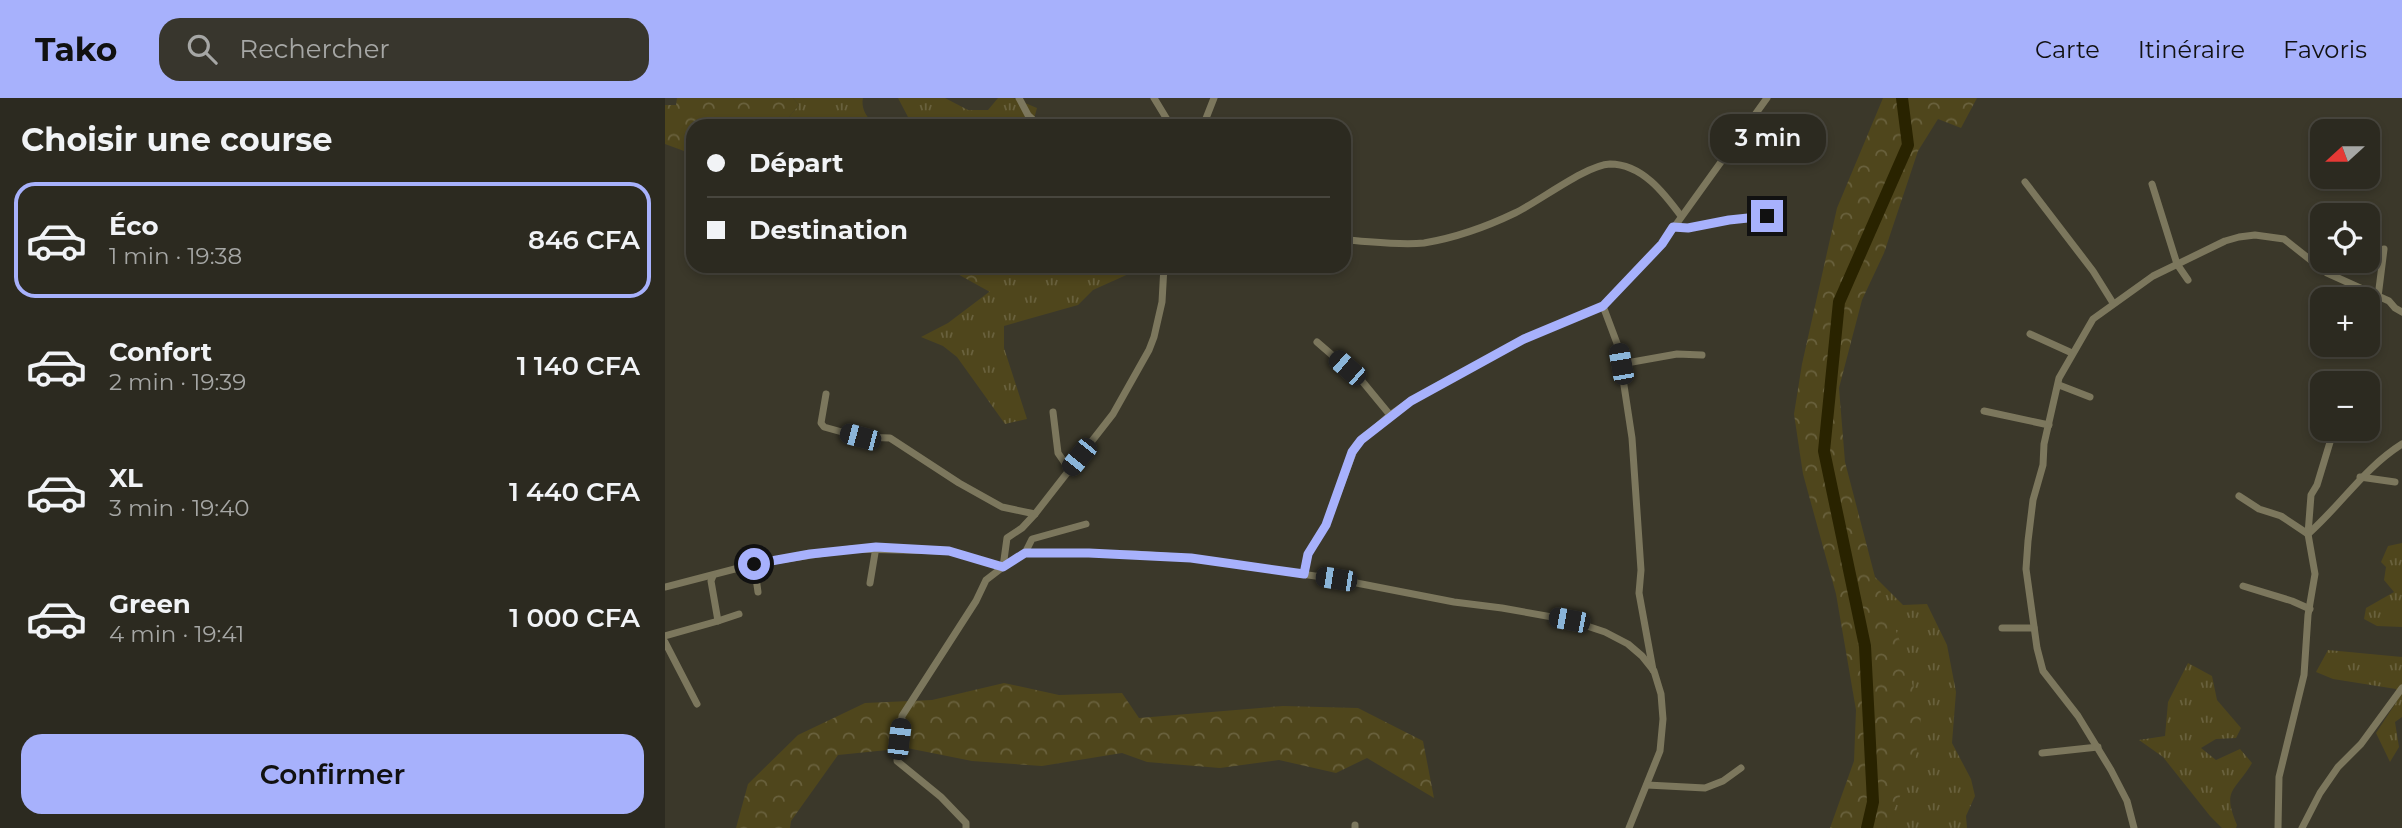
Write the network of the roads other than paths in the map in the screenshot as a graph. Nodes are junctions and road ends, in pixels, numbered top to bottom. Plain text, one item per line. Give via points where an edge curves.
1 (1019, 98) edge
2 (1154, 98) edge
3 (1214, 98) edge
4 (1767, 98) edge
5 (1032, 119) edge
6 (1167, 119) edge
7 (1206, 119) edge
8 (2025, 182) dead end
9 (2152, 184) dead end
10 (1681, 216) junction
11 (1767, 216) dead end
12 (1673, 227) junction
13 (1351, 240) edge
14 (2384, 248) dead end
15 (2177, 264) junction
16 (1164, 273) edge
17 (2187, 280) dead end
18 (2357, 287) edge
19 (2379, 287) edge
20 (2380, 298) edge
21 (2113, 303) junction
22 (1603, 306) junction
23 (2402, 312) edge
24 (2030, 334) dead end
25 (1317, 342) dead end
26 (2072, 353) junction
27 (1702, 355) dead end
28 (1621, 364) junction
29 (2059, 385) junction
30 (826, 394) dead end
31 (2090, 397) dead end
32 (1984, 411) dead end
33 (1053, 412) dead end
34 (1390, 415) junction
35 (2049, 425) junction
36 (2330, 441) edge
37 (2402, 444) edge
38 (1069, 469) junction
39 (2360, 477) junction
40 (2395, 482) dead end
41 (2239, 496) dead end
42 (1035, 514) junction
43 (1086, 524) dead end
44 (2308, 534) junction
45 (876, 547) junction
46 (1025, 553) junction
47 (754, 564) junction
48 (1003, 567) junction
49 (1304, 574) junction
50 (713, 576) junction
51 (870, 583) dead end
52 (2243, 586) dead end
53 (665, 587) edge
54 (758, 592) dead end
55 (2310, 609) junction
56 (739, 614) dead end
57 (718, 621) junction
58 (2002, 628) dead end
59 (2034, 628) junction
60 (665, 639) edge
61 (1654, 671) junction
62 (2402, 688) edge
63 (697, 704) dead end
64 (2098, 747) junction
65 (2042, 753) dead end
66 (1741, 768) dead end
67 (1647, 785) junction
68 (966, 828) edge
69 (1629, 828) edge
70 (2134, 828) edge
71 (2279, 828) edge
72 (2302, 828) edge

1 - 5 street
2 - 6 street
3 - 7 street
4 - 10 street
8 - 21 street
9 - 15 street
10 - 12 street
10 - 13 street via 1662,189 1626,167 1612,164 1587,172 1514,213 1460,233 1421,243
11 - 12 street
12 - 22 street
14 - 19 street
15 - 17 street
15 - 18 street via 2225,241 2255,235 2284,239 2327,273
15 - 21 street
16 - 38 street via 1162,302 1149,350 1113,414
20 - 23 street
21 - 26 street via 2093,319
22 - 28 street
22 - 34 street via 1524,339
24 - 26 street
25 - 34 street via 1362,381
26 - 29 street
27 - 28 street via 1677,354
28 - 61 street via 1637,500 1639,593
29 - 31 street
29 - 35 street
30 - 42 street via 824,427 860,437 890,438 1002,507
32 - 35 street
33 - 38 street via 1058,453
34 - 49 street via 1352,452 1326,525 1308,554
35 - 59 street via 2028,541 2026,569
36 - 44 street via 2311,495
37 - 39 street
38 - 42 street
39 - 40 street
39 - 44 street
41 - 44 street
42 - 48 street via 1007,538
43 - 46 street via 1032,539
44 - 55 street via 2315,574
45 - 47 street
45 - 48 street via 949,551
45 - 51 street
46 - 48 street
46 - 49 street via 1171,556
47 - 50 street
47 - 54 street
48 - 68 street via 986,580 902,716 897,761 941,797
49 - 61 street via 1588,625 1628,644
50 - 53 street
50 - 57 street
52 - 55 street
55 - 71 street via 2304,675 2279,777
56 - 57 street
57 - 60 street
58 - 59 street
59 - 64 street via 2043,671
60 - 63 street
61 - 67 street via 1663,726 1660,751
62 - 72 street via 2338,767
64 - 65 street
64 - 70 street via 2127,802
66 - 67 street via 1705,788
67 - 69 street

